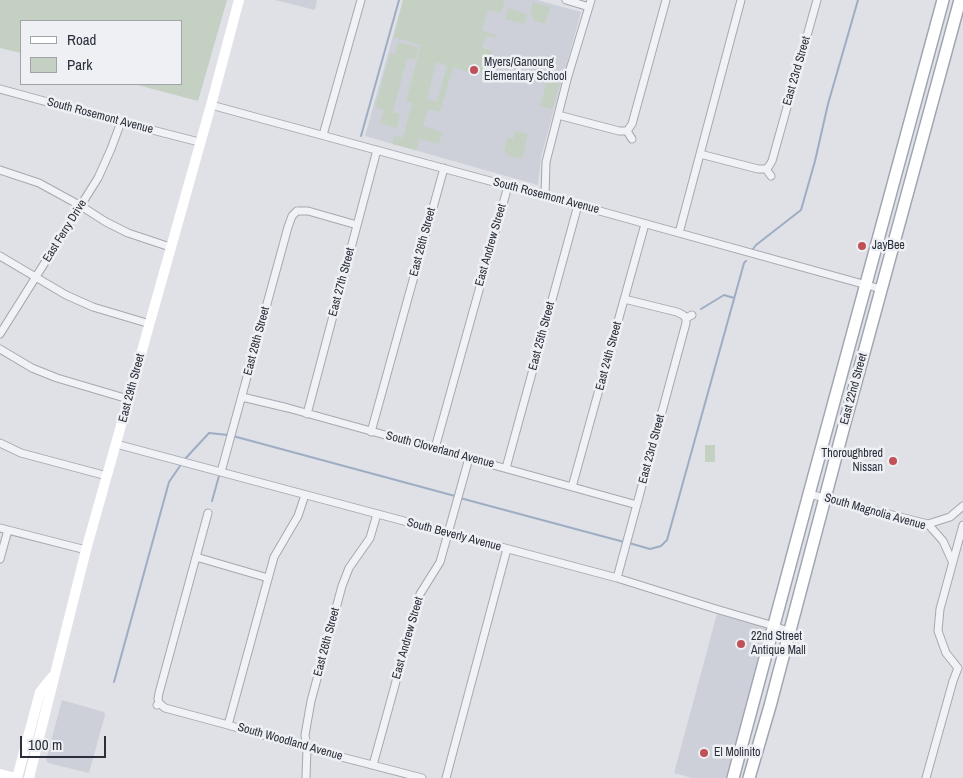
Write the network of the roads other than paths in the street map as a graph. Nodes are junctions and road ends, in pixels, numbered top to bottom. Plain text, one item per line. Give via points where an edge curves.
1 (239, 0) edge
2 (361, 0) edge
3 (566, 0) edge
4 (666, 0) edge
5 (741, 0) edge
6 (817, 0) edge
7 (943, 0) edge
8 (960, 0) edge
9 (590, 3) edge
10 (0, 89) edge
11 (915, 104) junction
12 (210, 105) junction
13 (930, 109) junction
14 (558, 115) junction
15 (121, 122) junction
16 (628, 131) junction
17 (323, 135) junction
18 (632, 138) dead end
19 (200, 142) junction
20 (377, 150) junction
21 (700, 154) junction
22 (444, 168) junction
23 (766, 169) junction
24 (0, 170) edge
25 (771, 176) dead end
26 (508, 186) junction
27 (545, 196) junction
28 (578, 204) junction
29 (81, 206) junction
30 (644, 224) junction
31 (357, 225) junction
32 (679, 233) junction
33 (170, 247) junction
34 (0, 256) edge
35 (37, 277) junction
36 (866, 285) junction
37 (881, 289) junction
38 (624, 299) junction
39 (150, 324) junction
40 (0, 334) edge
41 (0, 349) edge
42 (242, 397) junction
43 (128, 399) junction
44 (307, 414) junction
45 (371, 432) junction
46 (0, 443) edge
47 (116, 444) junction
48 (434, 448) junction
49 (469, 458) junction
50 (506, 468) junction
51 (222, 472) junction
52 (107, 476) junction
53 (572, 487) junction
54 (809, 494) junction
55 (305, 495) junction
56 (825, 498) junction
57 (637, 505) junction
58 (963, 506) edge
59 (208, 513) dead end
60 (377, 514) junction
61 (928, 524) junction
62 (963, 525) edge
63 (0, 528) edge
64 (8, 530) junction
65 (448, 534) junction
66 (507, 549) junction
67 (86, 550) junction
68 (196, 557) junction
69 (0, 559) edge
70 (952, 561) junction
71 (268, 578) junction
72 (617, 578) junction
73 (774, 626) junction
74 (790, 632) junction
75 (960, 669) edge
76 (54, 674) junction
77 (228, 725) junction
78 (307, 748) junction
79 (373, 765) junction
80 (0, 774) edge
81 (16, 778) edge
82 (28, 778) edge
83 (306, 778) edge
84 (422, 778) edge
85 (446, 778) edge
86 (733, 778) edge
87 (749, 778) edge
88 (926, 778) edge

1 - 12 street, East 29th Street
2 - 17 street
3 - 9 street
4 - 16 street
5 - 21 street
6 - 23 street, East 23rd Street via 772,162
7 - 11 main road, East 22nd Street
8 - 13 main road, East 22nd Street
9 - 14 street
10 - 15 street, South Rosemont Avenue
11 - 13 main road
11 - 36 main road, East 22nd Street
12 - 17 street, South Rosemont Avenue
12 - 19 street, East 29th Street
13 - 37 main road, East 22nd Street
14 - 16 street
14 - 27 street via 546,162
15 - 19 street, South Rosemont Avenue
15 - 29 street, East Ferry Drive via 98,178
16 - 18 street
17 - 20 street, South Rosemont Avenue
19 - 33 street, East 29th Street
20 - 22 street, South Rosemont Avenue
20 - 31 street, East 27th Street
21 - 23 street
21 - 32 street
22 - 26 street, South Rosemont Avenue
22 - 45 street, East 26th Street
23 - 25 street
24 - 29 street via 39,183
26 - 27 street, South Rosemont Avenue
26 - 48 street, East Andrew Street
27 - 28 street, South Rosemont Avenue
28 - 30 street, South Rosemont Avenue
28 - 50 street, East 25th Street
29 - 33 street via 128,233
29 - 35 street, East Ferry Drive
30 - 32 street, South Rosemont Avenue
30 - 38 street, East 24th Street
31 - 42 street, East 28th Street via 295,209
31 - 44 street, East 27th Street
32 - 36 street, South Rosemont Avenue
33 - 39 street, East 29th Street
34 - 35 street
35 - 39 street via 93,307
35 - 40 street, East Ferry Drive
36 - 37 street, South Rosemont Avenue
36 - 54 main road, East 22nd Street
37 - 56 main road, East 22nd Street
38 - 53 street, East 24th Street
38 - 57 street, East 23rd Street via 688,318
39 - 43 street, East 29th Street
41 - 43 street via 32,368
42 - 44 street, South Cloverland Avenue
42 - 51 street, East 28th Street
43 - 47 street, East 29th Street
44 - 45 street, South Cloverland Avenue
45 - 48 street, South Cloverland Avenue
46 - 52 street via 21,453
47 - 51 street, South Beverly Avenue
47 - 52 street, East 29th Street
48 - 49 street, South Cloverland Avenue
49 - 50 street, South Cloverland Avenue
49 - 65 street, East Andrew Street
50 - 53 street, South Cloverland Avenue
51 - 55 street, South Beverly Avenue
52 - 67 street, East 29th Street
53 - 57 street, South Cloverland Avenue
54 - 56 street, South Magnolia Avenue
54 - 73 main road, East 22nd Street
55 - 60 street, South Beverly Avenue
55 - 71 street via 298,516 274,557
56 - 61 street, South Magnolia Avenue
56 - 74 main road, East 22nd Street
57 - 72 street, East 23rd Street
58 - 61 street via 950,517
59 - 68 street
60 - 65 street, South Beverly Avenue
60 - 78 street, East 26th Street via 370,538 349,568 342,586 311,701 305,735
61 - 70 street, South Magnolia Avenue via 943,541
62 - 70 street
63 - 64 street
64 - 67 street
64 - 69 street
65 - 66 street, South Beverly Avenue
65 - 79 street, East Andrew Street via 440,562 420,594
66 - 72 street, South Beverly Avenue
66 - 85 street
67 - 76 street, East 29th Street
68 - 71 street
68 - 77 street, South Woodland Avenue via 158,704
70 - 75 street via 938,631 946,652
71 - 77 street
72 - 73 street, South Beverly Avenue
73 - 74 street, South Beverly Avenue
73 - 86 main road, East 22nd Street
74 - 87 main road, East 22nd Street
75 - 88 street via 953,681
76 - 81 street via 40,692
76 - 82 street, East 29th Street
77 - 78 street, South Woodland Avenue
78 - 79 street, South Woodland Avenue
78 - 83 street, East 26th Street
79 - 84 street, South Woodland Avenue
80 - 81 street

